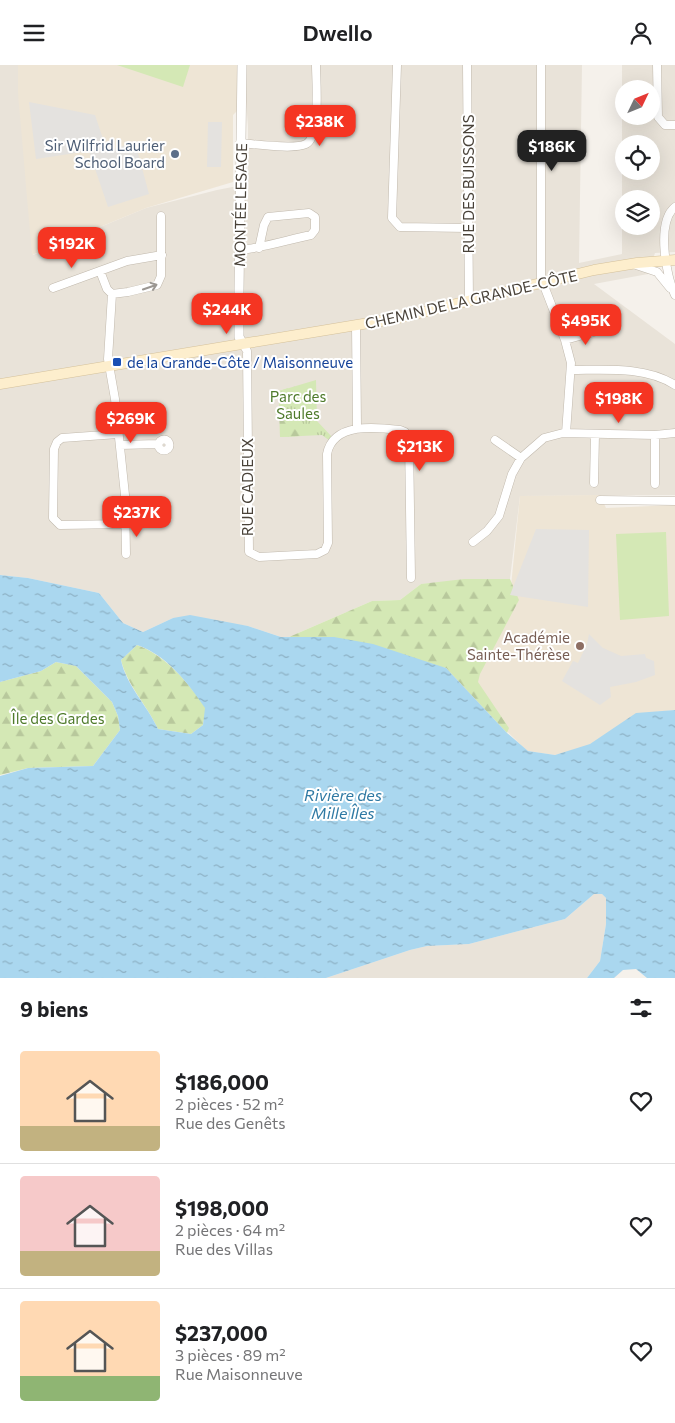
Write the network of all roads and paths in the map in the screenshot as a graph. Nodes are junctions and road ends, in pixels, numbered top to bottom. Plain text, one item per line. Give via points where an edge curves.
1 (242, 65) edge
2 (316, 65) edge
3 (396, 65) edge
4 (468, 65) edge
5 (541, 65) edge
6 (657, 65) edge
7 (675, 125) edge
8 (240, 143) junction
9 (675, 207) edge
10 (161, 216) dead end
11 (468, 228) junction
12 (259, 248) junction
13 (239, 250) junction
14 (162, 255) junction
15 (671, 260) edge
16 (631, 263) junction
17 (100, 271) junction
18 (543, 283) junction
19 (53, 288) dead end
20 (674, 293) edge
21 (112, 294) junction
22 (469, 303) junction
23 (356, 325) junction
24 (601, 331) dead end
25 (565, 340) junction
26 (243, 345) junction
27 (110, 367) junction
28 (571, 371) junction
29 (0, 384) edge
30 (675, 385) edge
31 (357, 427) junction
32 (566, 433) junction
33 (675, 433) edge
34 (118, 434) junction
35 (595, 434) junction
36 (655, 435) junction
37 (495, 440) dead end
38 (158, 444) dead end
39 (120, 445) junction
40 (521, 458) junction
41 (594, 483) dead end
42 (655, 484) dead end
43 (600, 499) dead end
44 (675, 501) edge
45 (125, 524) junction
46 (473, 542) dead end
47 (126, 554) dead end
48 (410, 578) dead end

1 - 8 street, MONTÉE LESAGE
2 - 8 street via 316,130 309,142 285,146
3 - 11 street via 392,218 400,227
4 - 11 street, RUE DES BUISSONS
5 - 18 street via 540,278
6 - 7 street via 658,117 665,125
8 - 13 street, MONTÉE LESAGE
9 - 15 street via 666,221
10 - 14 street
11 - 22 street, RUE DES BUISSONS
12 - 12 street via 311,235 315,231 315,217 309,213 268,217
12 - 13 street
13 - 26 street, MONTÉE LESAGE via 239,337
14 - 17 street via 138,258
21 -> 14 street via 157,285 161,278
15 - 16 main road, CHEMIN DE LA GRANDE-CÔTE
15 - 20 street
16 - 18 main road, CHEMIN DE LA GRANDE-CÔTE
16 - 20 street via 655,271
17 - 19 street
17 - 21 street
18 - 22 main road, CHEMIN DE LA GRANDE-CÔTE
18 - 25 street
21 - 27 street
22 - 23 main road, CHEMIN DE LA GRANDE-CÔTE
23 - 26 main road, CHEMIN DE LA GRANDE-CÔTE
23 - 31 street
24 - 25 street
25 - 28 street
26 - 27 main road, CHEMIN DE LA GRANDE-CÔTE
26 - 31 street, RUE CADIEUX via 247,351 247,546 252,555 317,553 326,549 328,451 334,441
27 - 29 main road, CHEMIN DE LA GRANDE-CÔTE
27 - 34 street
28 - 30 street via 640,373
28 - 32 street
31 - 48 street via 400,430 408,437
32 - 35 street
32 - 40 street via 544,439
33 - 36 street
34 - 39 street
34 - 45 street via 57,441 54,449 53,518 60,525
35 - 36 street
35 - 41 street
36 - 42 street
37 - 40 street
38 - 39 street
39 - 45 street
40 - 46 street via 512,474 500,514
43 - 44 street
45 - 47 street

